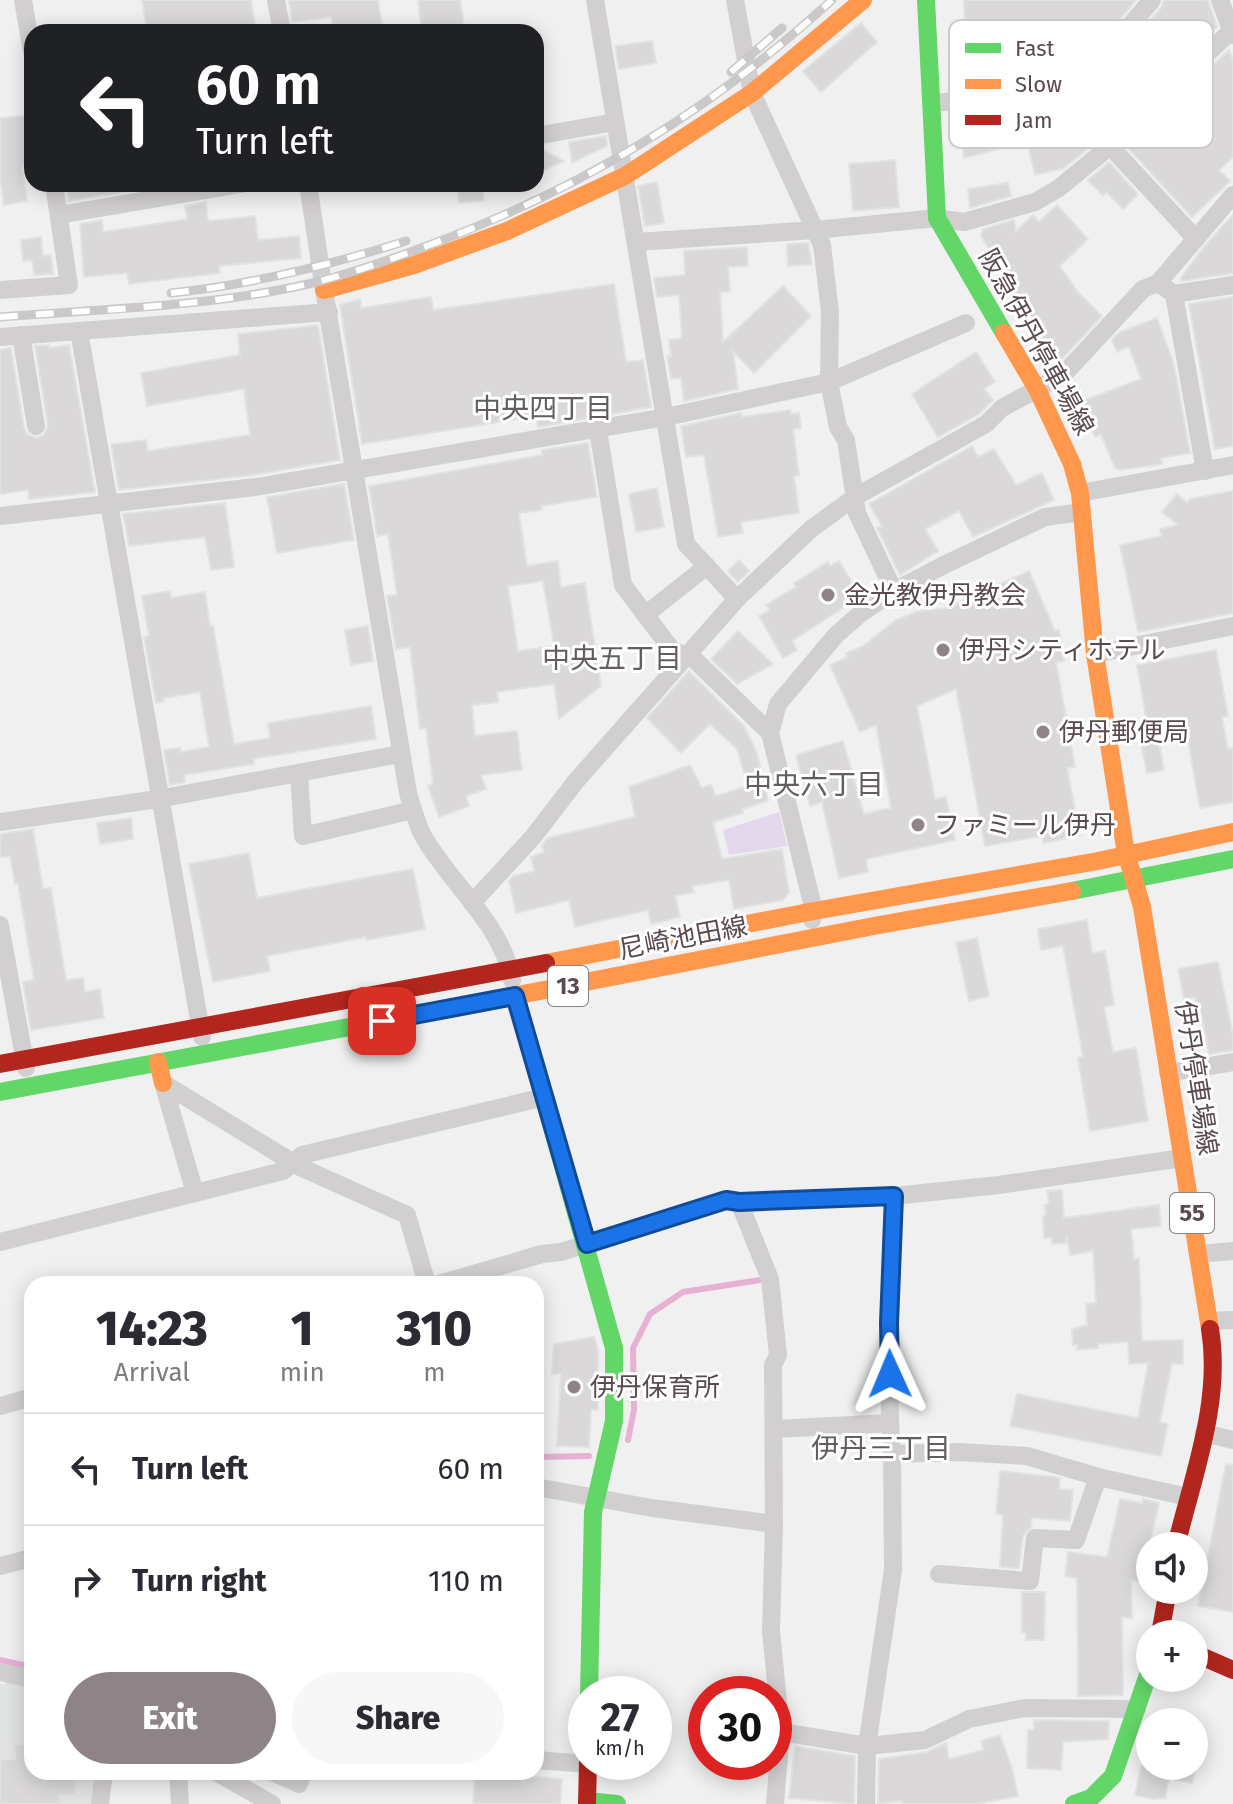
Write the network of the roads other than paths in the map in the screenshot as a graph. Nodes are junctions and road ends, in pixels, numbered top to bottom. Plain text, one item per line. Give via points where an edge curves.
1 (23, 0) edge
2 (276, 0) edge
3 (595, 0) edge
4 (735, 0) edge
5 (863, 0) edge
6 (926, 0) edge
7 (1152, 0) edge
8 (1220, 0) edge
9 (1135, 20) edge
10 (27, 24) edge
11 (280, 24) edge
12 (1232, 33) edge
13 (1213, 51) edge
14 (752, 93) junction
15 (949, 102) edge
16 (932, 103) junction
17 (615, 122) junction
18 (544, 135) edge
19 (1108, 148) edge
20 (1112, 148) edge
21 (625, 176) junction
22 (55, 192) edge
23 (194, 192) edge
24 (309, 192) edge
25 (1233, 195) edge
26 (59, 215) junction
27 (937, 218) junction
28 (815, 230) junction
29 (1196, 239) junction
30 (636, 242) junction
31 (1158, 283) junction
32 (1233, 285) edge
33 (0, 290) edge
34 (324, 290) junction
35 (1174, 294) junction
36 (329, 312) junction
37 (966, 323) dead end
38 (79, 331) junction
39 (21, 335) junction
40 (0, 337) edge
41 (829, 382) junction
42 (1037, 389) junction
43 (666, 417) junction
44 (36, 426) dead end
45 (598, 430) junction
46 (1233, 465) edge
47 (354, 468) junction
48 (1205, 471) junction
49 (855, 497) junction
50 (108, 503) junction
51 (1081, 503) junction
52 (0, 516) edge
53 (707, 566) junction
54 (894, 591) junction
55 (737, 599) junction
56 (645, 615) junction
57 (1233, 626) edge
58 (1095, 654) junction
59 (687, 656) junction
60 (770, 733) junction
61 (400, 754) junction
62 (299, 774) junction
63 (158, 799) junction
64 (413, 810) junction
65 (0, 822) edge
66 (1233, 832) edge
67 (1126, 854) junction
68 (1233, 859) edge
69 (1135, 879) junction
70 (472, 903) junction
71 (814, 911) junction
72 (0, 925) edge
73 (806, 940) junction
74 (510, 970) junction
75 (515, 996) junction
76 (200, 1028) junction
77 (205, 1054) junction
78 (25, 1060) junction
79 (158, 1062) junction
80 (1233, 1062) edge
81 (0, 1064) edge
82 (1168, 1073) junction
83 (163, 1083) junction
84 (29, 1086) junction
85 (0, 1092) edge
86 (544, 1097) junction
87 (1182, 1158) junction
88 (295, 1161) junction
89 (195, 1193) junction
90 (894, 1196) junction
91 (739, 1202) junction
92 (0, 1242) edge
93 (587, 1244) junction
94 (1233, 1251) edge
95 (1199, 1254) junction
96 (425, 1276) edge
97 (469, 1276) edge
98 (1233, 1320) edge
99 (1209, 1321) junction
100 (24, 1399) edge
101 (0, 1406) edge
102 (890, 1423) junction
103 (774, 1429) junction
104 (1204, 1433) junction
105 (1233, 1440) edge
106 (892, 1454) junction
107 (1098, 1477) junction
108 (544, 1488) edge
109 (597, 1497) junction
110 (1188, 1497) junction
111 (774, 1524) junction
112 (1179, 1532) edge
113 (24, 1560) edge
114 (0, 1566) edge
115 (939, 1574) dead end
116 (1208, 1659) edge
117 (1233, 1670) edge
118 (0, 1672) edge
119 (589, 1676) edge
120 (775, 1676) edge
121 (24, 1677) edge
122 (1136, 1709) edge
123 (1136, 1712) edge
124 (792, 1734) edge
125 (867, 1746) junction
126 (544, 1760) edge
127 (568, 1762) edge
128 (103, 1780) edge
129 (178, 1780) edge
130 (230, 1780) edge
131 (588, 1780) edge
132 (777, 1780) edge
133 (587, 1802) edge
134 (100, 1804) edge
135 (180, 1804) edge
136 (272, 1804) edge
137 (617, 1804) edge
138 (775, 1804) edge
139 (866, 1804) edge
140 (1074, 1804) edge

1 - 10 street
2 - 11 street
3 - 17 street
4 - 14 street
5 - 14 main road
6 - 16 main road, 阪急伊丹停車場線
7 - 9 street
8 - 12 street
12 - 13 street
14 - 21 main road
14 - 28 street
15 - 16 street
16 - 27 main road, 阪急伊丹停車場線
17 - 18 street
17 - 21 street
19 - 27 street via 1035,202 964,222
20 - 29 street
21 - 30 street
21 - 34 main road via 507,231
22 - 26 street
23 - 26 street
24 - 34 street
25 - 29 street
26 - 33 street via 69,285
27 - 28 street
27 - 42 main road, 阪急伊丹停車場線
28 - 30 street
28 - 41 street via 827,274
29 - 31 street
30 - 43 street
31 - 35 street
31 - 42 street via 1143,289 1063,375
32 - 35 street
34 - 36 street
35 - 48 street
36 - 38 street
36 - 47 street
37 - 41 street
38 - 39 street
38 - 50 street
39 - 40 street
39 - 44 street
41 - 43 street
41 - 49 street
42 - 49 street via 1002,408 986,424
42 - 51 main road, 阪急伊丹停車場線 via 1072,464
43 - 45 street
43 - 53 street via 686,544
45 - 47 street
45 - 56 street via 623,585
46 - 48 street
47 - 50 street via 256,487
47 - 61 street
48 - 51 street
49 - 54 street via 857,513
49 - 55 street via 811,529
50 - 52 street
50 - 63 street
51 - 54 street
51 - 58 main road, 阪急伊丹停車場線
53 - 55 street
53 - 56 street
54 - 60 street via 860,614 811,663 778,704
55 - 59 street
56 - 59 street via 672,650
57 - 58 street
58 - 67 main road, 阪急伊丹停車場線
59 - 60 street
59 - 70 street
60 - 71 street
61 - 62 street
61 - 64 street
62 - 63 street
62 - 64 street via 303,836
63 - 65 street
63 - 76 street
64 - 70 street via 422,834
66 - 67 main road, 尼崎池田線 / 13
67 - 69 main road, 伊丹停車場線 / 55
67 - 71 main road, 尼崎池田線 / 13
68 - 69 main road, 尼崎池田線 / 13
69 - 73 main road, 尼崎池田線 / 13
69 - 82 main road, 伊丹停車場線 / 55
70 - 74 street
71 - 73 street
71 - 74 main road, 尼崎池田線 / 13
72 - 78 street
73 - 75 main road, 尼崎池田線 / 13
74 - 75 street
74 - 76 main road, 尼崎池田線 / 13
75 - 77 main road, 尼崎池田線 / 13
75 - 86 main road
76 - 77 street
76 - 78 main road, 尼崎池田線 / 13
77 - 79 main road, 尼崎池田線 / 13
78 - 81 main road, 尼崎池田線 / 13
78 - 84 street
79 - 83 main road
79 - 84 main road, 尼崎池田線 / 13
80 - 82 street
82 - 87 main road, 伊丹停車場線 / 55
83 - 88 street
83 - 89 street
84 - 85 main road, 尼崎池田線 / 13
86 - 88 street via 302,1155
86 - 93 main road
87 - 90 street
87 - 95 main road, 伊丹停車場線 / 55
88 - 89 street via 283,1171
88 - 96 street via 407,1215
89 - 92 street
90 - 91 street
90 - 102 street
91 - 93 street via 726,1200
91 - 103 street via 770,1279 778,1355 773,1365
93 - 97 street
93 - 109 main road via 615,1367 614,1421
94 - 95 street
95 - 99 main road, 伊丹停車場線 / 55
98 - 99 street
99 - 104 main road, 伊丹停車場線 / 55 via 1215,1370
100 - 101 street
102 - 103 street
102 - 106 street
103 - 111 street
104 - 105 street
104 - 110 main road, 伊丹停車場線 / 55
106 - 107 street via 1027,1456
106 - 125 street via 893,1570
107 - 110 street
107 - 115 street via 1076,1540 1035,1538 1030,1581
108 - 109 street
109 - 111 street
109 - 119 main road
110 - 112 main road, 伊丹停車場線 / 55
111 - 120 street via 771,1631
113 - 114 street
116 - 117 main road
118 - 121 street
122 - 125 street via 1025,1708 969,1719 925,1740
123 - 140 main road via 1113,1776 1091,1798
124 - 125 street
125 - 139 street
126 - 127 street
128 - 134 street
129 - 135 street
130 - 136 street
131 - 133 main road
132 - 138 street
133 - 137 main road

